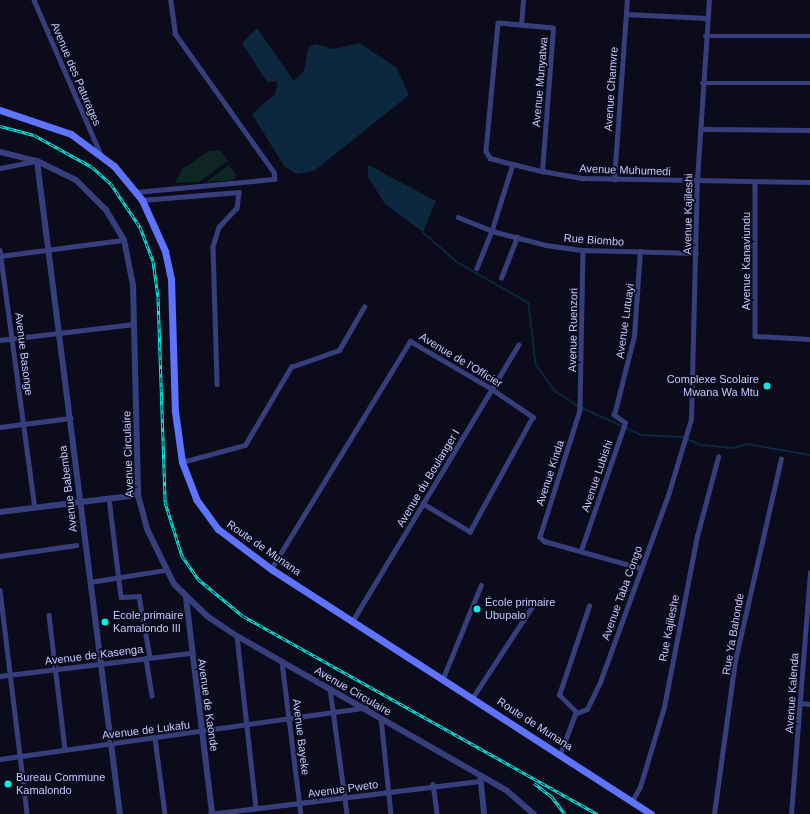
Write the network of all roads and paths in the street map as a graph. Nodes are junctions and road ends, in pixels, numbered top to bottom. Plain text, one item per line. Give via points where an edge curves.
1 (34, 0) edge
2 (170, 0) edge
3 (523, 0) edge
4 (627, 0) edge
5 (709, 0) edge
6 (626, 14) junction
7 (707, 18) junction
8 (521, 24) junction
9 (705, 36) junction
10 (810, 36) edge
11 (702, 83) junction
12 (810, 83) edge
13 (0, 110) edge
14 (700, 130) junction
15 (810, 130) edge
16 (0, 152) edge
17 (101, 155) junction
18 (37, 161) junction
19 (512, 164) junction
20 (0, 168) edge
21 (542, 171) junction
22 (614, 180) junction
23 (698, 180) junction
24 (755, 182) junction
25 (810, 182) edge
26 (136, 192) junction
27 (142, 200) junction
28 (458, 217) dead end
29 (492, 231) junction
30 (516, 237) junction
31 (124, 240) junction
32 (48, 250) junction
33 (584, 250) junction
34 (640, 251) junction
35 (696, 253) junction
36 (0, 254) edge
37 (477, 268) dead end
38 (501, 278) dead end
39 (364, 307) dead end
40 (134, 324) junction
41 (59, 333) junction
42 (14, 339) junction
43 (810, 339) edge
44 (0, 340) edge
45 (518, 345) dead end
46 (217, 384) dead end
47 (492, 388) junction
48 (580, 410) joint
49 (614, 415) joint
50 (70, 418) junction
51 (24, 424) junction
52 (0, 427) edge
53 (689, 428) joint
54 (718, 457) dead end
55 (781, 459) dead end
56 (182, 462) junction
57 (138, 495) junction
58 (109, 498) junction
59 (80, 502) junction
60 (423, 504) junction
61 (35, 508) junction
62 (0, 512) edge
63 (76, 545) dead end
64 (581, 550) junction
65 (0, 556) edge
66 (640, 568) junction
67 (271, 569) junction
68 (165, 570) junction
69 (810, 574) edge
70 (119, 576) junction
71 (90, 582) junction
72 (481, 585) dead end
73 (0, 590) edge
74 (186, 598) junction
75 (535, 602) dead end
76 (589, 606) dead end
77 (49, 615) dead end
78 (354, 620) junction
79 (236, 636) junction
80 (190, 653) junction
81 (148, 658) junction
82 (282, 662) junction
83 (100, 663) junction
84 (56, 668) junction
85 (10, 675) junction
86 (0, 676) edge
87 (443, 678) junction
88 (330, 688) junction
89 (152, 696) dead end
90 (472, 697) junction
91 (801, 703) junction
92 (810, 704) edge
93 (364, 708) junction
94 (576, 712) junction
95 (333, 714) junction
96 (381, 718) junction
97 (290, 721) junction
98 (245, 726) junction
99 (201, 732) junction
100 (155, 738) junction
101 (111, 743) junction
102 (65, 749) junction
103 (560, 754) junction
104 (20, 756) junction
105 (0, 759) edge
106 (480, 778) junction
107 (433, 784) junction
108 (389, 791) junction
109 (345, 799) junction
110 (632, 801) junction
111 (300, 804) junction
112 (256, 808) junction
113 (244, 812) edge
114 (27, 814) edge
115 (120, 814) edge
116 (165, 814) edge
117 (211, 814) edge
118 (301, 814) edge
119 (347, 814) edge
120 (391, 814) edge
121 (437, 814) edge
122 (484, 814) edge
123 (534, 814) edge
124 (651, 814) edge
125 (714, 814) edge
126 (791, 814) edge

1 - 17 street, Avenue des Paturages
2 - 26 street via 175,34 274,172 274,179
3 - 8 street
4 - 6 street, Avenue Chamvre
5 - 7 street, Avenue Kajileshi
6 - 7 street
6 - 22 street, Avenue Chamvre
7 - 9 street, Avenue Kajileshi
8 - 19 street, Avenue Muhumedi via 497,25 486,151 490,158
8 - 21 street, Avenue Munyatwa via 553,28
9 - 10 street
9 - 11 street, Avenue Kajileshi
11 - 12 street
11 - 14 street, Avenue Kajileshi
13 - 17 main road, Route de Munana via 58,128
14 - 15 street
14 - 23 street, Avenue Kajileshi
16 - 18 street, Avenue Circulaire
17 - 26 main road, Route de Munana
18 - 20 street
18 - 31 street, Avenue Circulaire via 62,170 91,191
18 - 32 street, Avenue Babemba
19 - 21 street, Avenue Muhumedi
19 - 29 street
21 - 22 street, Avenue Muhumedi
22 - 23 street, Avenue Muhumedi
23 - 24 street, Avenue Muhumedi
23 - 35 street, Avenue Kajileshi
24 - 25 street, Avenue Muhumedi
24 - 43 street, Avenue Kanaviundu via 757,339
26 - 27 main road, Route de Munana
27 - 46 street via 239,192 236,208 219,227 213,247
27 - 56 main road, Route de Munana via 165,251 171,279 175,411
28 - 29 street, Rue Biombo
29 - 30 street, Rue Biombo
29 - 37 street
30 - 33 street, Rue Biombo
30 - 38 street
31 - 32 street
31 - 40 street, Avenue Circulaire via 131,271
32 - 36 street
32 - 41 street, Avenue Babemba
33 - 34 street, Rue Biombo
33 - 48 street, Avenue Ruenzori
34 - 35 street, Rue Biombo
34 - 49 street, Avenue Lutuayi via 634,336
35 - 53 street, Avenue Kajileshi
36 - 42 street, Avenue Basonge
39 - 56 street via 339,350 291,367 245,445
40 - 41 street
40 - 57 street, Avenue Circulaire
41 - 42 street
41 - 50 street, Avenue Babemba
42 - 44 street
42 - 51 street, Avenue Basonge
45 - 47 street, Avenue du Boulanger I
47 - 60 street, Avenue du Boulanger I
47 - 60 street, Avenue de l'Officier via 532,414 532,420 467,532
47 - 67 street, Avenue de l'Officier via 408,342
48 - 64 street, Avenue Kinda via 540,537 544,541
49 - 64 street, Avenue Lubishi via 625,423
50 - 51 street
50 - 59 street, Avenue Babemba
51 - 52 street
51 - 61 street, Avenue Basonge
53 - 66 street, Avenue Taba Congo
54 - 110 street, Rue Kajileshe via 697,536 664,707 647,768
55 - 125 street, Rue Ya Bahonde via 735,662
56 - 67 main road, Route de Munana via 190,488 210,520
57 - 58 street
57 - 68 street, Avenue Circulaire via 147,529
58 - 59 street
58 - 70 street
59 - 61 street
59 - 71 street, Avenue Babemba
60 - 78 street, Avenue du Boulanger I
61 - 62 street
63 - 65 street
64 - 66 street
66 - 94 street, Avenue Taba Congo via 594,694 586,710
67 - 78 main road, Route de Munana
68 - 70 street
68 - 74 street, Avenue Circulaire
69 - 91 street, Avenue Kalenda
70 - 71 street
70 - 81 street via 122,598 139,596
71 - 83 street, Avenue Babemba
72 - 87 street
73 - 85 street
74 - 79 street, Avenue Circulaire
74 - 80 street, Avenue de Kaonde
75 - 90 street
76 - 94 street via 559,695
77 - 84 street
78 - 87 main road, Route de Munana
79 - 82 street, Avenue Circulaire
79 - 98 street
80 - 81 street, Avenue de Kasenga
80 - 99 street, Avenue de Kaonde
81 - 83 street, Avenue de Kasenga
81 - 89 street
82 - 88 street, Avenue Circulaire
82 - 97 street, Avenue Bayeke
83 - 84 street, Avenue de Kasenga
83 - 101 street, Avenue Babemba
84 - 85 street, Avenue de Kasenga
84 - 102 street
85 - 86 street, Avenue de Kasenga
85 - 104 street
87 - 90 main road, Route de Munana
88 - 93 street, Avenue Circulaire
88 - 95 street
90 - 103 main road, Route de Munana
91 - 92 street
91 - 126 street, Avenue Kalenda
93 - 95 street, Avenue de Lukafu
93 - 96 street, Avenue Circulaire
94 - 103 street
95 - 97 street, Avenue de Lukafu
95 - 109 street
96 - 106 street, Avenue Circulaire
96 - 108 street
97 - 98 street, Avenue de Lukafu
97 - 111 street, Avenue Bayeke
98 - 99 street, Avenue de Lukafu
98 - 112 street
99 - 100 street, Avenue de Lukafu
99 - 117 street, Avenue de Kaonde
100 - 101 street, Avenue de Lukafu
100 - 116 street
101 - 102 street, Avenue de Lukafu
101 - 115 street, Avenue Babemba
102 - 104 street, Avenue de Lukafu
103 - 110 main road, Route de Munana
104 - 105 street, Avenue de Lukafu
104 - 114 street
106 - 107 street, Avenue Pweto
106 - 122 street
106 - 123 street, Avenue Circulaire via 522,801
107 - 108 street, Avenue Pweto
107 - 121 street
108 - 109 street, Avenue Pweto
108 - 120 street
109 - 111 street, Avenue Pweto
109 - 119 street
110 - 124 main road, Route de Munana
111 - 112 street, Avenue Pweto
111 - 118 street, Avenue Bayeke
112 - 113 street, Avenue Pweto
113 - 117 street, Avenue Pweto

